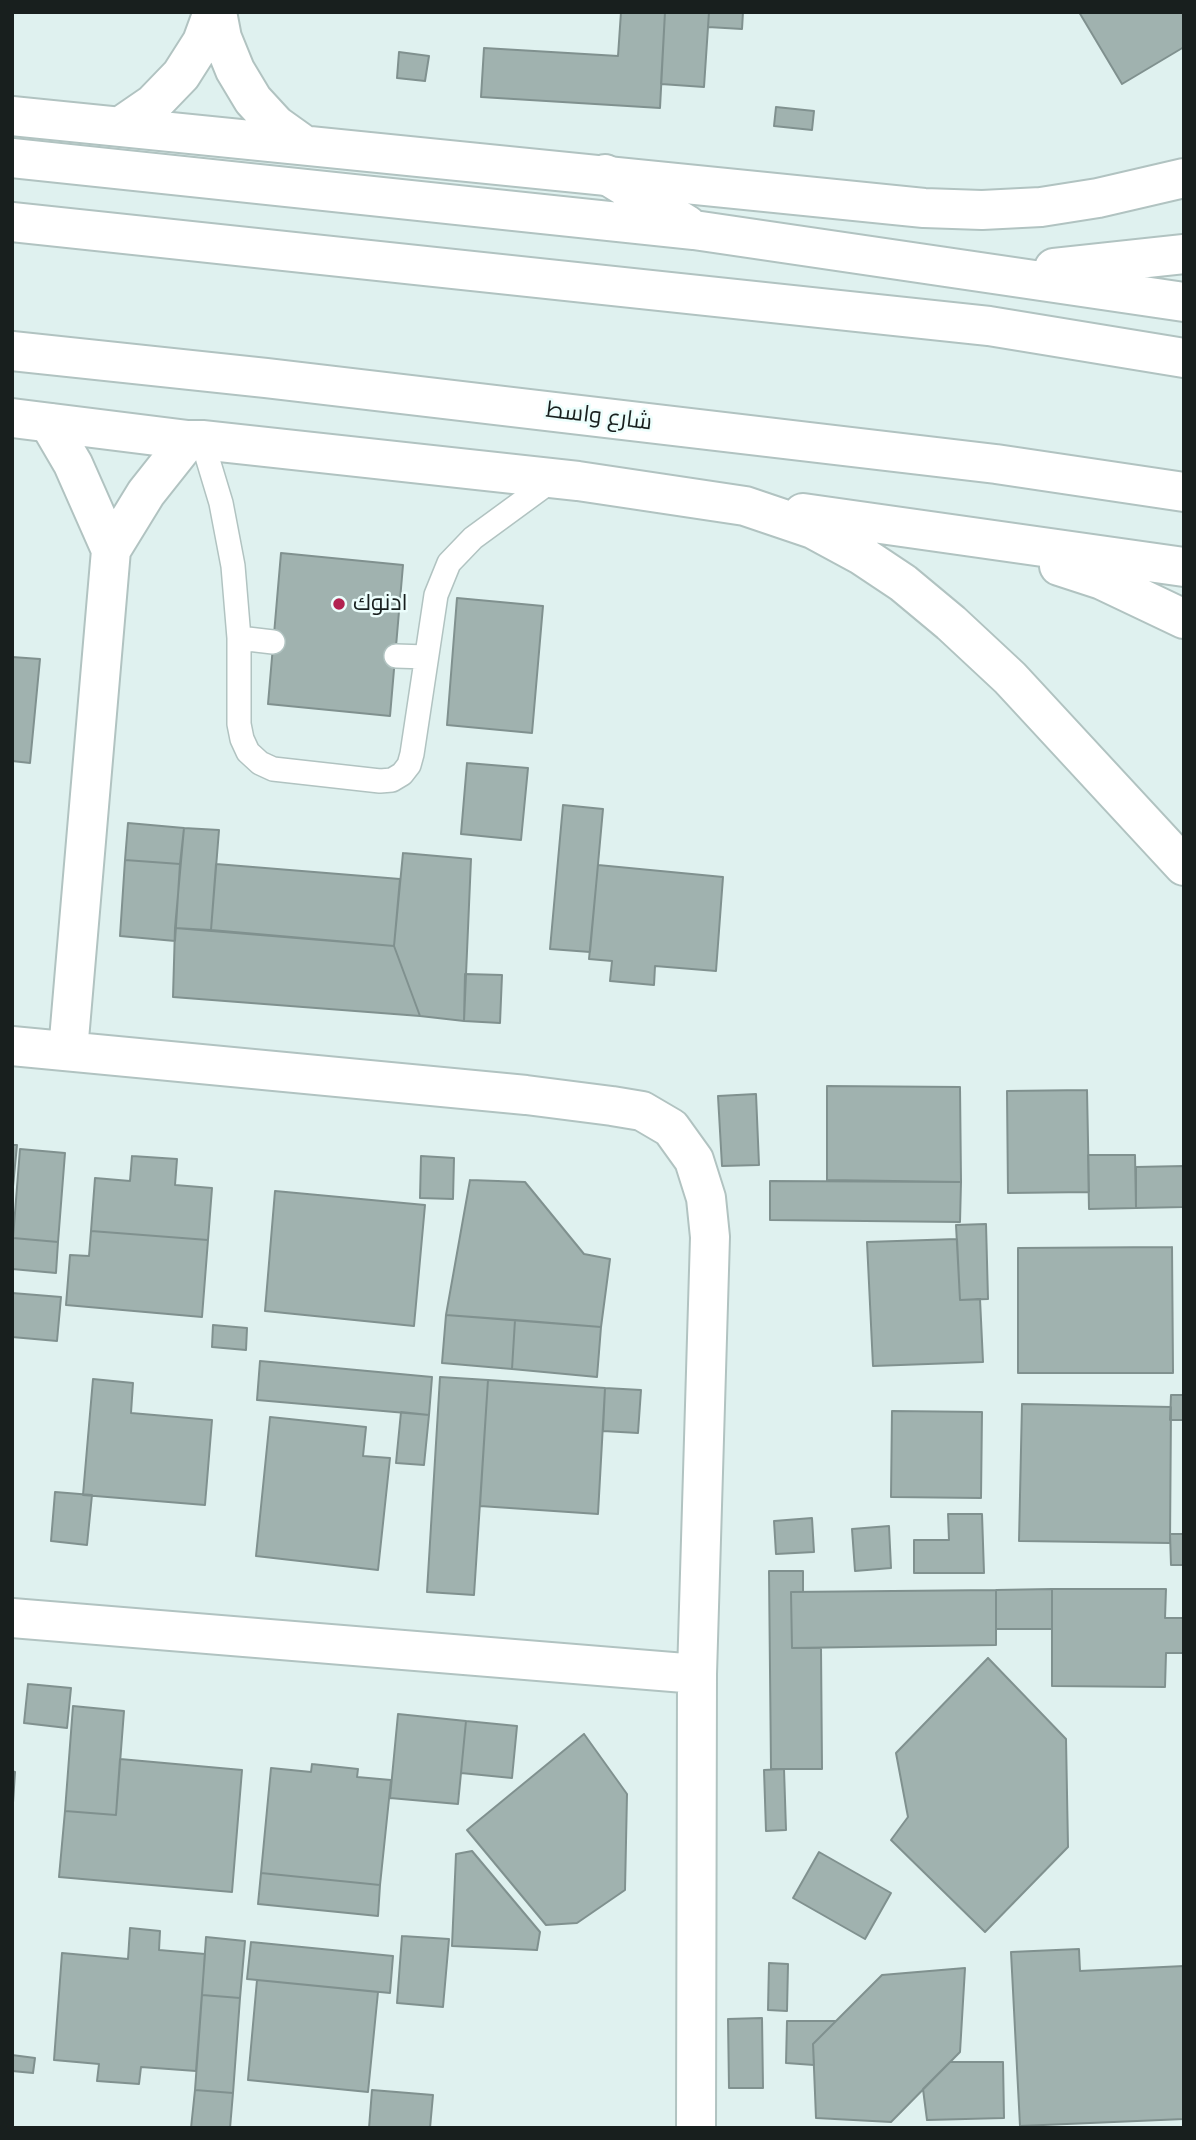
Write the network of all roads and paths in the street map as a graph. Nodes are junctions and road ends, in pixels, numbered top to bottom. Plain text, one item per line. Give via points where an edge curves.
1 (215, 12) edge
2 (12, 116) edge
3 (121, 126) junction
4 (304, 145) junction
5 (12, 158) edge
6 (605, 174) junction
7 (1184, 178) edge
8 (12, 222) edge
9 (694, 230) junction
10 (1184, 254) edge
11 (1005, 274) junction
12 (1184, 302) edge
13 (12, 352) edge
14 (1184, 358) edge
15 (31, 421) edge
16 (195, 440) junction
17 (555, 478) junction
18 (1184, 492) edge
19 (745, 506) junction
20 (968, 535) junction
21 (111, 550) junction
22 (1184, 567) edge
23 (1184, 619) edge
24 (239, 638) junction
25 (273, 642) dead end
26 (396, 656) dead end
27 (426, 657) junction
28 (1184, 866) edge
29 (12, 1046) edge
30 (68, 1051) junction
31 (12, 1618) edge
32 (697, 1674) junction
33 (696, 2128) edge

1 - 3 main road via 181,75 153,104
1 - 4 main road via 235,70 253,100
2 - 3 main road
3 - 4 main road
4 - 6 main road
5 - 9 main road
6 - 7 main road via 924,208 982,210 1098,198
6 - 9 main road
8 - 14 main road via 989,326
9 - 11 main road
10 - 11 main road
11 - 12 main road
13 - 18 main road, شارع واسط via 996,464
15 - 16 main road
15 - 21 main road via 73,464
16 - 17 main road
16 - 21 main road via 146,493
16 - 24 lane via 228,534
17 - 19 main road
17 - 27 lane via 473,538 449,563 436,595
19 - 20 main road
19 - 28 main road via 813,529 903,583 1010,678
20 - 22 main road
20 - 23 main road via 1102,580
21 - 30 main road
24 - 25 lane
24 - 27 lane via 240,724 248,752 273,769 380,781 402,774 409,765
26 - 27 lane
29 - 30 main road
30 - 32 main road via 587,1102 642,1111 671,1128 694,1160 706,1198 710,1237
31 - 32 main road
32 - 33 main road

